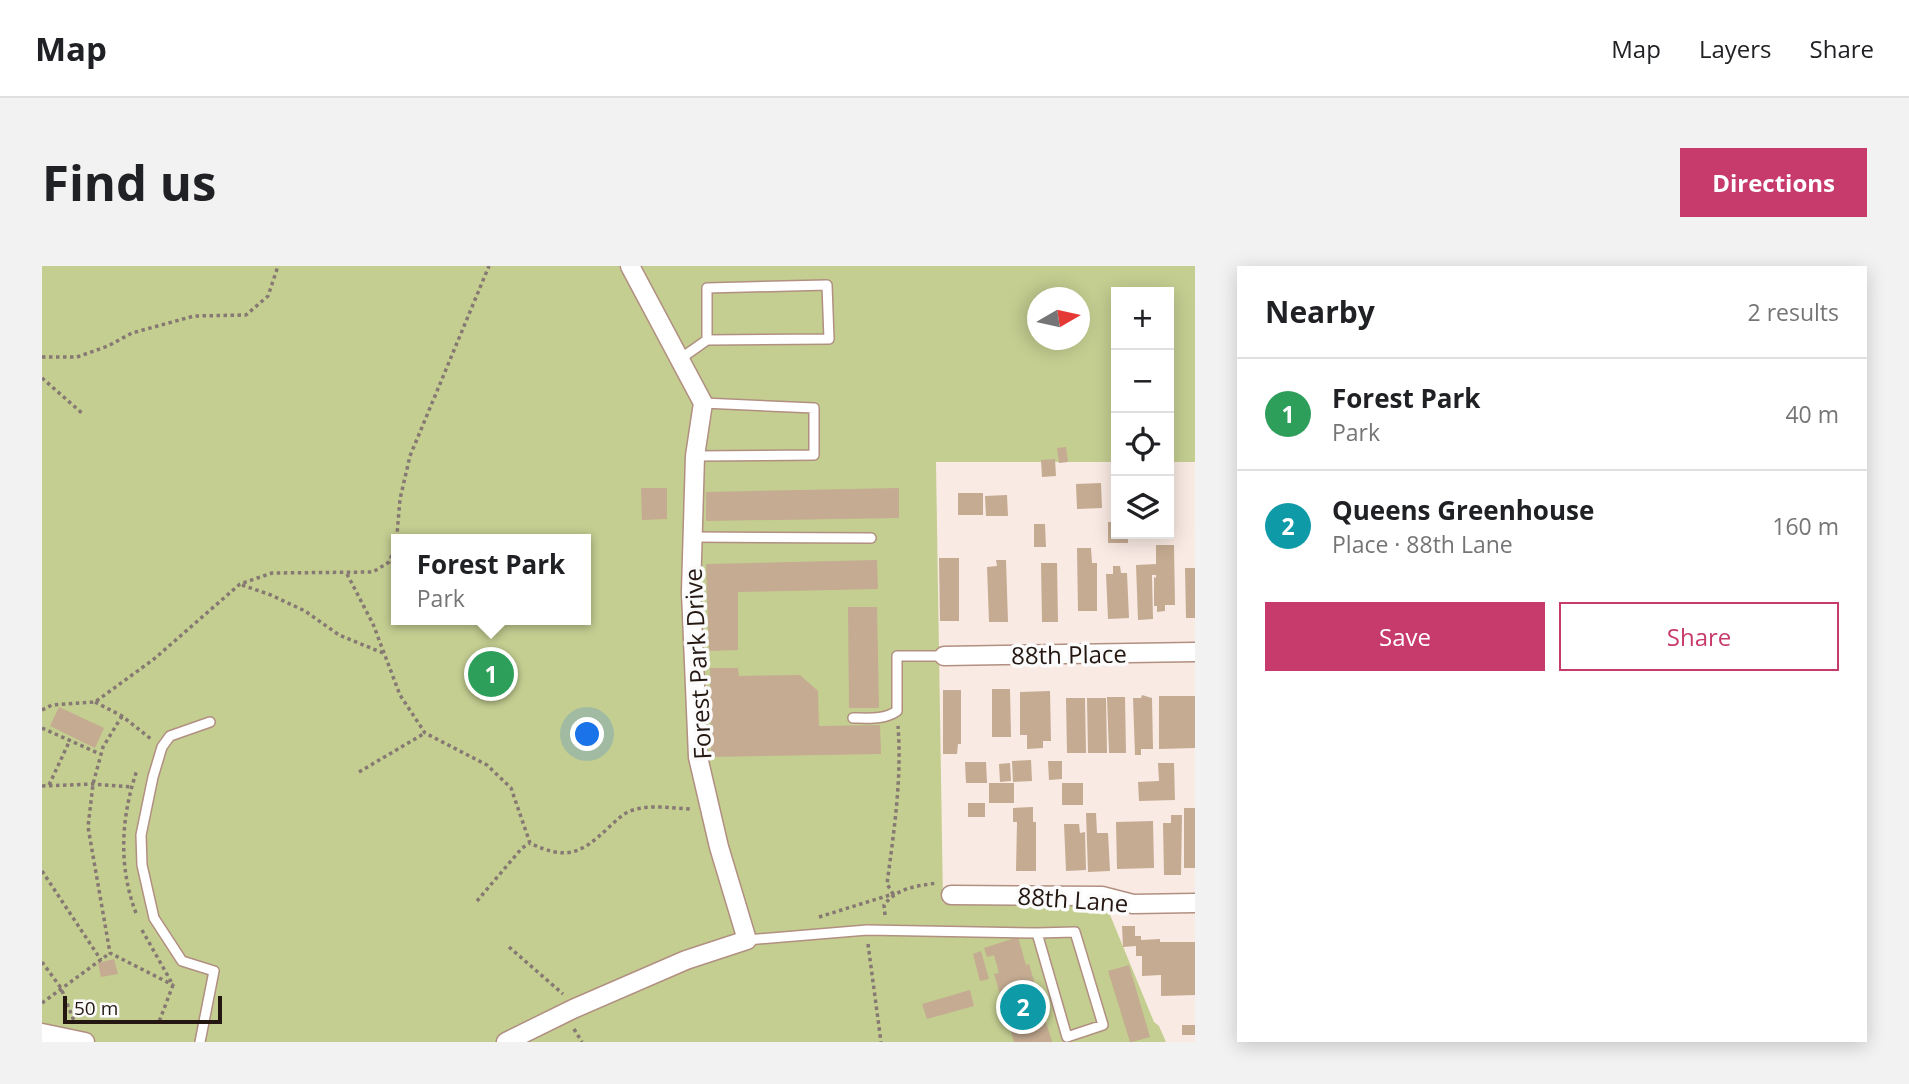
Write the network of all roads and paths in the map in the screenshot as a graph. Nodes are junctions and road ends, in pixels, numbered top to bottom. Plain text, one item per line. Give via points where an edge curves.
1 (278, 266) edge
2 (487, 266) edge
3 (630, 266) edge
4 (707, 340) junction
5 (42, 357) edge
6 (680, 359) junction
7 (42, 377) edge
8 (703, 403) junction
9 (83, 414) dead end
10 (695, 456) junction
11 (397, 534) edge
12 (693, 537) junction
13 (872, 538) dead end
14 (391, 557) edge
15 (347, 574) junction
16 (240, 584) junction
17 (1195, 652) edge
18 (383, 653) junction
19 (944, 656) joint
20 (94, 702) junction
21 (42, 709) edge
22 (897, 711) junction
23 (122, 716) junction
24 (853, 718) dead end
25 (210, 722) dead end
26 (42, 728) edge
27 (425, 733) junction
28 (70, 740) junction
29 (162, 747) junction
30 (101, 754) junction
31 (359, 772) dead end
32 (93, 784) junction
33 (49, 785) junction
34 (42, 786) edge
35 (132, 787) dead end
36 (696, 809) dead end
37 (530, 843) junction
38 (42, 872) edge
39 (893, 894) dead end
40 (951, 895) dead end
41 (477, 901) dead end
42 (1195, 903) edge
43 (867, 930) junction
44 (1037, 933) junction
45 (747, 940) junction
46 (509, 947) dead end
47 (110, 953) junction
48 (100, 960) junction
49 (42, 962) edge
50 (173, 985) dead end
51 (61, 988) junction
52 (563, 994) dead end
53 (42, 1003) edge
54 (75, 1024) dead end
55 (573, 1028) dead end
56 (42, 1033) edge
57 (85, 1042) edge
58 (200, 1042) edge
59 (506, 1042) edge
60 (582, 1042) edge
61 (881, 1042) edge

1 - 5 path via 268,296 246,315 194,316 132,333 77,357
2 - 11 path via 410,456
3 - 6 street
4 - 4 lane via 829,340 827,285 706,288
4 - 6 lane
6 - 8 street
7 - 9 path
8 - 10 street, Forest Park Drive
8 - 10 lane via 814,408 814,455
10 - 12 street, Forest Park Drive
12 - 13 lane
12 - 45 street, Forest Park Drive via 698,757
14 - 15 path via 373,572
15 - 16 path via 272,573
15 - 18 path
16 - 18 path via 305,611 339,635
16 - 20 path via 155,659
17 - 19 street, 88th Place
18 - 27 path via 400,695
19 - 22 lane via 897,656
20 - 21 path
20 - 23 path
22 - 24 lane via 879,718
22 - 39 path via 900,754 887,884
23 - 29 path
23 - 30 path
25 - 29 lane via 170,736
26 - 28 path
27 - 31 path
27 - 37 path via 487,765 511,788
28 - 30 path
28 - 33 path
29 - 58 lane via 141,835 142,865 153,918 182,961 214,971
30 - 32 path
32 - 33 path
32 - 35 path
32 - 47 path via 88,827
33 - 34 path
36 - 37 path via 650,807 628,812 577,852 551,853
37 - 41 path
38 - 48 path
40 - 42 street, 88th Lane via 1102,896 1133,904
43 - 44 lane
43 - 45 lane
43 - 61 path
44 - 44 lane via 1075,932 1103,1025 1067,1037
45 - 59 street via 686,960
46 - 52 path
47 - 48 path
47 - 50 path
48 - 51 path
49 - 51 path
51 - 53 path
51 - 54 path
55 - 60 path
56 - 57 street

